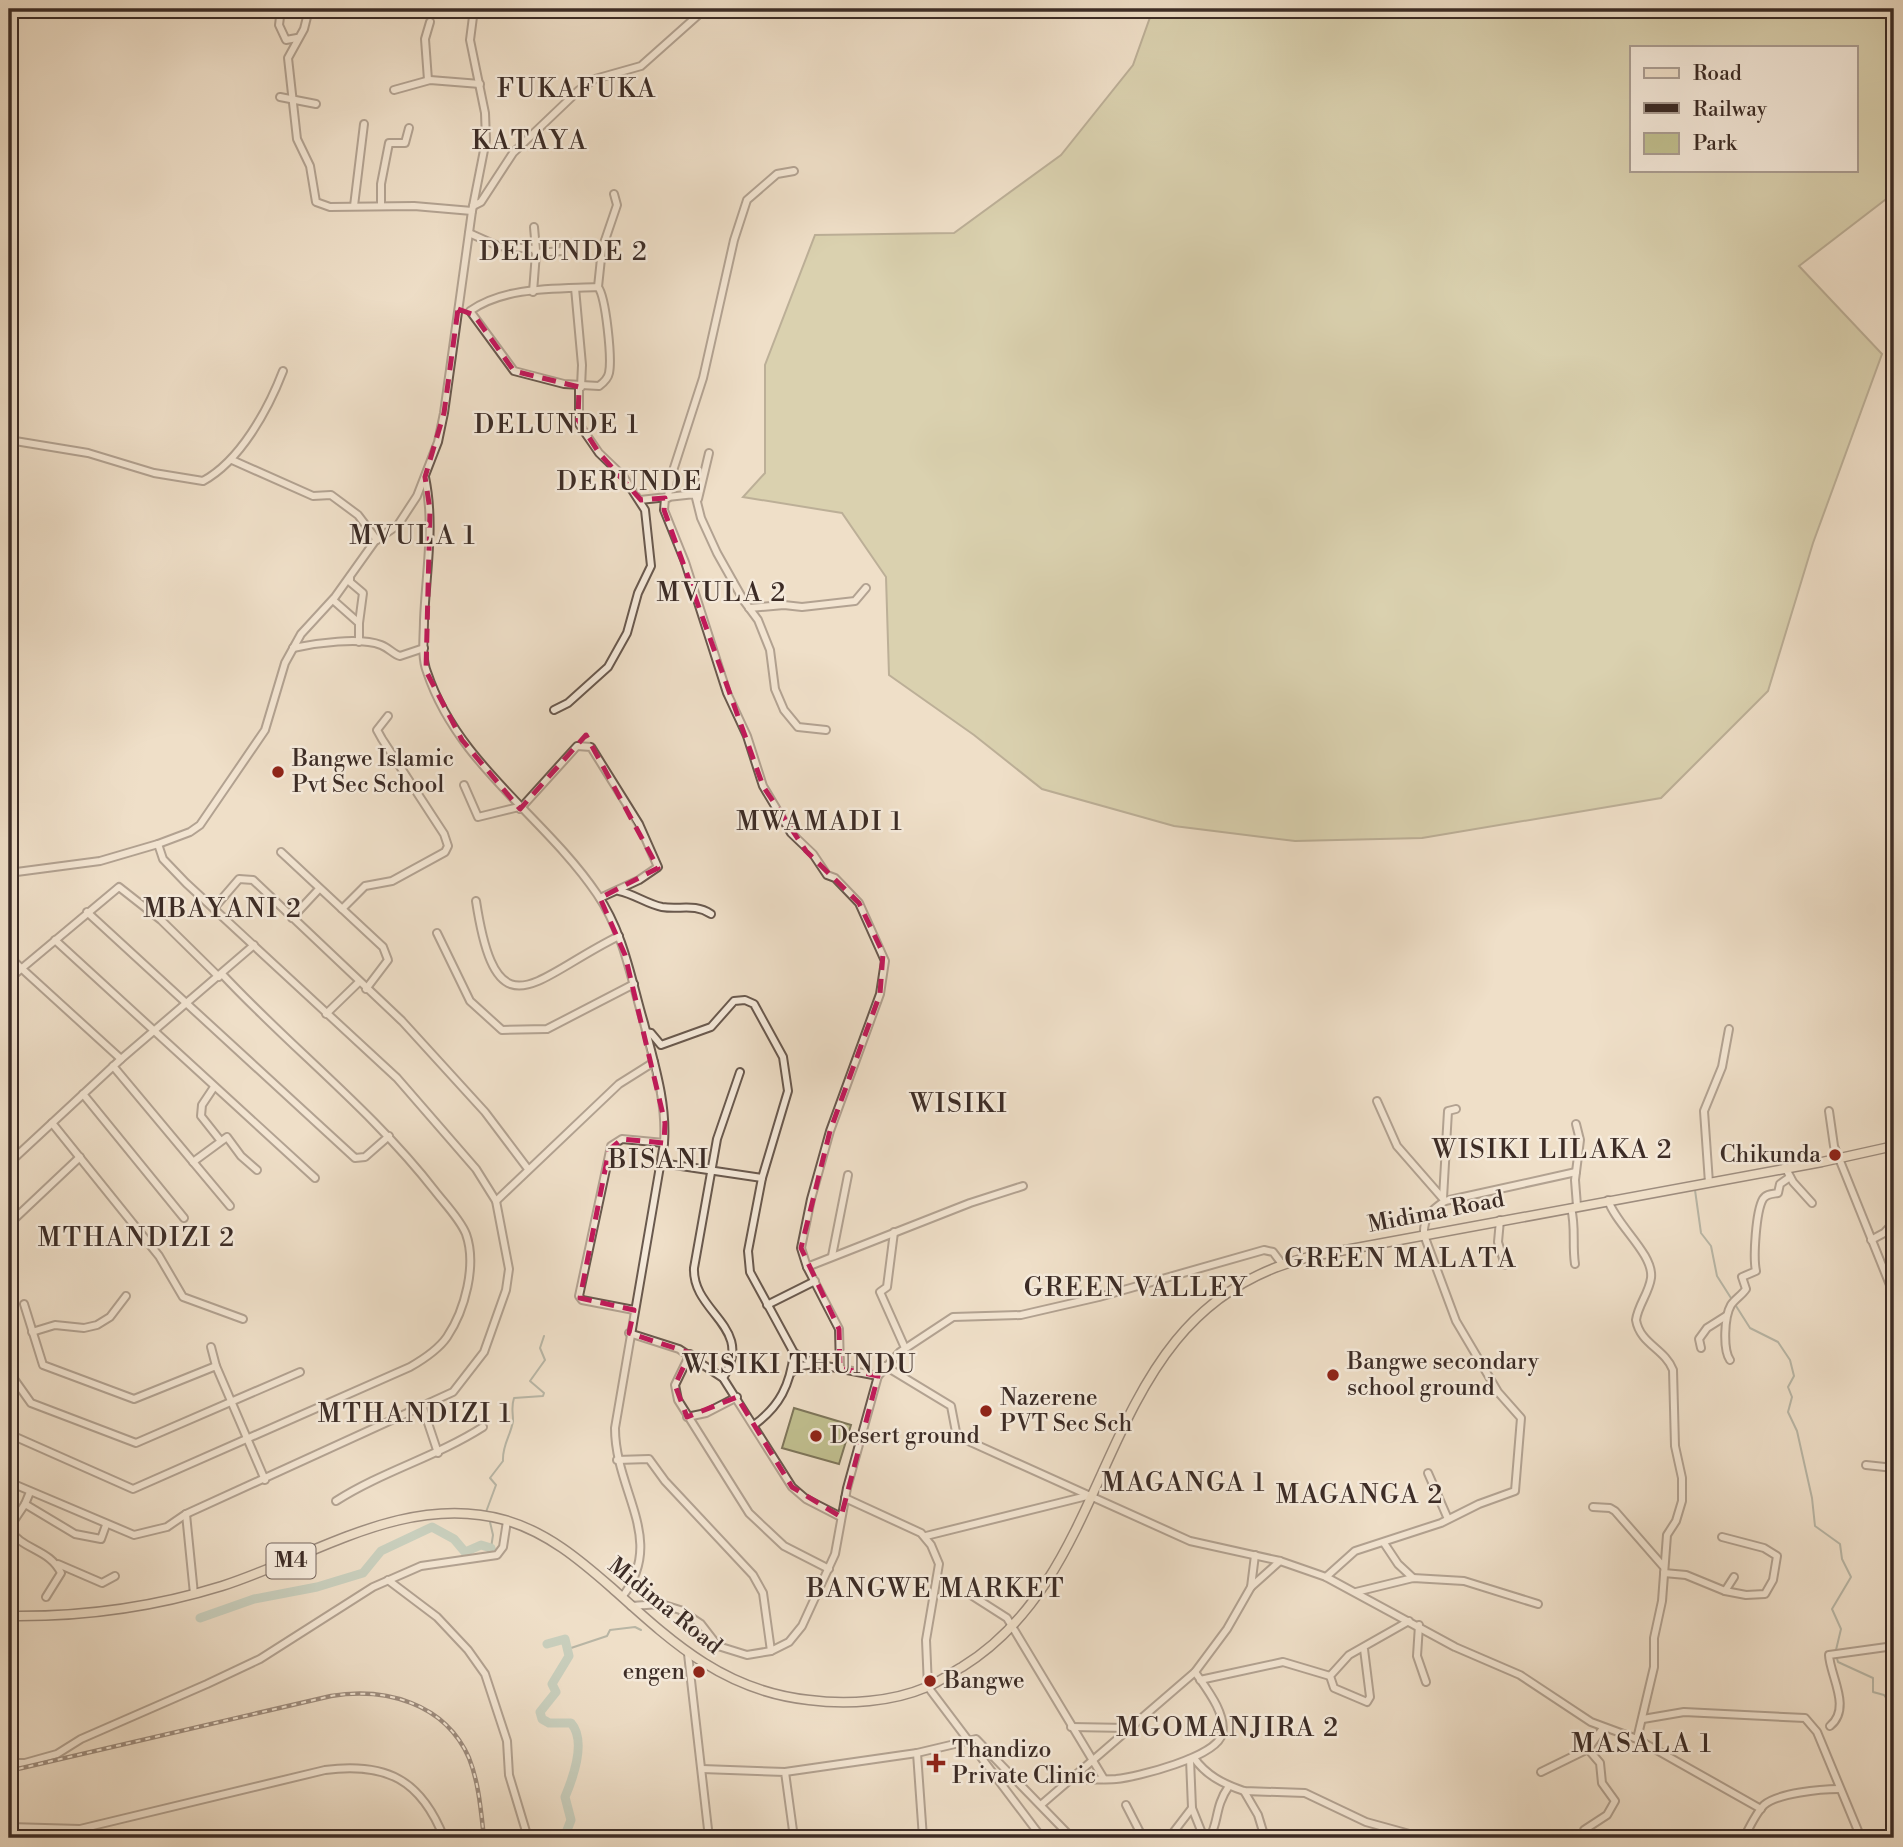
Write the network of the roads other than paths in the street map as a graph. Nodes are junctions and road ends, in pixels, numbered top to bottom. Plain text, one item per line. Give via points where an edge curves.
1 (281, 9) edge
2 (309, 9) edge
3 (474, 9) edge
4 (705, 9) edge
5 (430, 22) dead end
6 (297, 38) junction
7 (428, 80) junction
8 (480, 84) junction
9 (394, 90) dead end
10 (280, 97) dead end
11 (293, 100) junction
12 (316, 104) dead end
13 (364, 124) dead end
14 (410, 128) dead end
15 (794, 171) dead end
16 (614, 194) dead end
17 (354, 206) junction
18 (381, 206) junction
19 (473, 208) junction
20 (534, 227) dead end
21 (469, 233) junction
22 (565, 244) dead end
23 (536, 251) junction
24 (598, 287) junction
25 (575, 288) junction
26 (533, 292) junction
27 (458, 309) junction
28 (470, 311) junction
29 (284, 371) dead end
30 (580, 387) junction
31 (9, 440) edge
32 (709, 453) dead end
33 (232, 460) junction
34 (425, 477) junction
35 (667, 498) junction
36 (698, 499) junction
37 (640, 500) junction
38 (377, 540) junction
39 (350, 577) junction
40 (866, 588) dead end
41 (332, 600) junction
42 (750, 608) junction
43 (359, 623) junction
44 (359, 642) junction
45 (293, 648) junction
46 (424, 648) junction
47 (554, 710) dead end
48 (388, 716) dead end
49 (826, 730) dead end
50 (464, 785) dead end
51 (519, 808) junction
52 (158, 845) junction
53 (281, 852) dead end
54 (9, 873) edge
55 (319, 889) junction
56 (617, 890) junction
57 (600, 898) junction
58 (476, 901) dead end
59 (214, 908) junction
60 (342, 909) junction
61 (86, 912) junction
62 (711, 914) dead end
63 (292, 918) junction
64 (437, 933) dead end
65 (619, 936) junction
66 (55, 940) junction
67 (254, 944) junction
68 (9, 957) edge
69 (21, 968) junction
70 (220, 976) junction
71 (9, 979) edge
72 (359, 982) junction
73 (634, 984) junction
74 (366, 989) junction
75 (188, 1003) junction
76 (326, 1014) junction
77 (1729, 1029) dead end
78 (154, 1031) junction
79 (646, 1032) junction
80 (121, 1059) junction
81 (654, 1062) junction
82 (113, 1066) junction
83 (740, 1072) dead end
84 (214, 1087) junction
85 (83, 1094) junction
86 (1377, 1101) dead end
87 (1456, 1109) dead end
88 (1829, 1111) dead end
89 (52, 1123) junction
90 (1576, 1124) dead end
91 (390, 1136) junction
92 (220, 1140) junction
93 (664, 1143) junction
94 (1894, 1143) edge
95 (9, 1149) edge
96 (15, 1156) junction
97 (80, 1157) junction
98 (1840, 1158) junction
99 (193, 1162) junction
100 (9, 1163) edge
101 (661, 1163) junction
102 (1785, 1167) junction
103 (528, 1169) junction
104 (257, 1170) dead end
105 (712, 1170) junction
106 (1576, 1172) junction
107 (848, 1175) dead end
108 (1790, 1177) junction
109 (315, 1178) dead end
110 (762, 1178) junction
111 (1709, 1183) junction
112 (1023, 1186) dead end
113 (1444, 1199) junction
114 (496, 1200) junction
115 (1608, 1200) junction
116 (1812, 1203) dead end
117 (230, 1206) dead end
118 (1574, 1207) junction
119 (184, 1218) dead end
120 (1500, 1220) junction
121 (1894, 1222) edge
122 (9, 1224) edge
123 (894, 1232) junction
124 (1884, 1233) junction
125 (1424, 1235) junction
126 (1894, 1237) edge
127 (1871, 1240) junction
128 (832, 1256) junction
129 (1282, 1264) junction
130 (1575, 1264) dead end
131 (1506, 1265) dead end
132 (807, 1267) junction
133 (814, 1281) junction
134 (1894, 1294) edge
135 (126, 1296) dead end
136 (24, 1304) dead end
137 (767, 1305) junction
138 (634, 1310) junction
139 (1727, 1316) junction
140 (243, 1319) dead end
141 (32, 1332) junction
142 (629, 1333) junction
143 (211, 1347) dead end
144 (905, 1348) junction
145 (1701, 1348) dead end
146 (794, 1353) junction
147 (690, 1354) junction
148 (1730, 1360) dead end
149 (816, 1364) junction
150 (216, 1366) junction
151 (885, 1366) junction
152 (840, 1368) junction
153 (9, 1372) edge
154 (300, 1372) dead end
155 (791, 1374) junction
156 (878, 1376) junction
157 (723, 1378) junction
158 (737, 1397) junction
159 (230, 1400) junction
160 (423, 1408) junction
161 (687, 1417) junction
162 (754, 1425) junction
163 (483, 1427) dead end
164 (9, 1434) edge
165 (247, 1440) junction
166 (438, 1453) junction
167 (617, 1460) junction
168 (1866, 1465) dead end
169 (1894, 1468) edge
170 (1427, 1473) dead end
171 (265, 1480) junction
172 (9, 1482) edge
173 (30, 1492) junction
174 (1089, 1496) junction
175 (845, 1498) junction
176 (336, 1501) dead end
177 (25, 1504) junction
178 (1592, 1507) dead end
179 (186, 1514) junction
180 (841, 1517) junction
181 (1448, 1519) junction
182 (507, 1521) junction
183 (106, 1525) junction
184 (9, 1529) edge
185 (926, 1536) junction
186 (1722, 1537) dead end
187 (1384, 1543) junction
188 (1255, 1555) junction
189 (1280, 1562) junction
190 (56, 1563) junction
191 (829, 1569) junction
192 (1663, 1569) junction
193 (115, 1576) dead end
194 (1326, 1577) junction
195 (1734, 1577) dead end
196 (1413, 1578) junction
197 (388, 1580) junction
198 (1251, 1587) junction
199 (1725, 1591) junction
200 (1356, 1592) junction
201 (194, 1594) junction
202 (971, 1595) dead end
203 (46, 1597) dead end
204 (622, 1597) junction
205 (1538, 1604) dead end
206 (631, 1606) junction
207 (9, 1616) edge
208 (1409, 1621) junction
209 (1419, 1625) junction
210 (1012, 1627) junction
211 (1894, 1646) edge
212 (1364, 1649) junction
213 (771, 1651) junction
214 (688, 1654) junction
215 (1195, 1672) junction
216 (1331, 1676) junction
217 (1200, 1680) junction
218 (1426, 1682) dead end
219 (928, 1687) junction
220 (1643, 1719) junction
221 (1829, 1726) dead end
222 (1071, 1727) junction
223 (1129, 1728) junction
224 (1603, 1728) junction
225 (1637, 1739) junction
226 (968, 1742) junction
227 (1588, 1748) junction
228 (918, 1753) junction
229 (1192, 1758) junction
230 (1092, 1760) junction
231 (9, 1763) edge
232 (702, 1769) junction
233 (785, 1772) junction
234 (1541, 1772) dead end
235 (1072, 1779) junction
236 (1104, 1779) junction
237 (1229, 1786) junction
238 (1839, 1789) junction
239 (1244, 1791) junction
240 (1042, 1804) junction
241 (1126, 1805) dead end
242 (1192, 1808) junction
243 (1761, 1809) junction
244 (9, 1827) edge
245 (444, 1838) edge
246 (528, 1838) edge
247 (709, 1838) edge
248 (794, 1838) edge
249 (923, 1838) edge
250 (1042, 1838) edge
251 (1072, 1838) edge
252 (1143, 1838) edge
253 (1169, 1838) edge
254 (1207, 1838) edge
255 (1265, 1838) edge
256 (1424, 1838) edge
257 (1583, 1838) edge
258 (1744, 1838) edge
259 (1861, 1838) edge

1 - 6 street via 279,25 286,40
2 - 6 street
3 - 8 street via 470,40
4 - 19 street via 641,66 595,79 579,90 513,153
5 - 7 street via 425,39
6 - 11 street via 288,58
7 - 8 street
7 - 9 street
8 - 19 street via 486,140
10 - 11 street
11 - 12 street
11 - 17 street via 297,139 310,166 314,198 321,205
13 - 17 street
14 - 18 street via 405,143 389,144
15 - 35 street via 777,174 747,200 703,378
16 - 24 street via 617,205 602,248
17 - 18 street
18 - 19 street
19 - 21 street
20 - 23 street
21 - 23 street via 498,246
21 - 27 street
22 - 23 street via 564,251
23 - 26 street
24 - 25 street
24 - 30 street via 603,298 609,372 599,386
25 - 26 street
25 - 30 street
26 - 28 street via 506,295
27 - 28 street
27 - 34 street via 444,413
28 - 30 street via 509,368
29 - 33 street
30 - 37 street via 579,424
31 - 33 street via 88,453 193,482 203,481
32 - 36 street
33 - 38 street via 313,496 331,495 358,514
34 - 38 street via 398,525
34 - 46 street via 430,510
35 - 36 street via 692,493
35 - 37 street
35 - 132 street via 664,510 763,786 790,832 859,903 885,961 880,994 811,1199 801,1248
36 - 42 street via 705,526
37 - 47 street via 648,519 651,566 627,633 608,667
38 - 39 street
39 - 41 street
39 - 43 street via 363,593
40 - 42 street via 851,601
41 - 43 street
41 - 45 street
42 - 49 street via 770,650 774,685 784,710 798,727
43 - 44 street
44 - 45 street via 318,642
44 - 46 street via 380,644 400,656
45 - 52 street via 265,730 207,817 190,832
46 - 51 street via 426,671 450,721
48 - 60 street via 377,730 448,846 387,883 365,886
50 - 51 street via 478,817
51 - 56 street via 577,747 591,747 635,817 657,867
51 - 57 street
52 - 54 street via 95,863
52 - 59 street via 169,866
53 - 55 street
55 - 60 street
55 - 63 street
56 - 57 street
56 - 62 street via 660,906 694,906
57 - 65 street
58 - 65 street via 485,952 499,979 509,985 538,983
59 - 63 street via 239,879 248,877
59 - 67 street
60 - 74 street via 387,956 386,965
61 - 66 street
61 - 70 street via 113,889 123,888
61 - 75 street
63 - 72 street
64 - 73 street via 470,1001 502,1030 547,1029
65 - 73 street
66 - 69 street
66 - 78 street
67 - 70 street
67 - 76 street
68 - 69 street
69 - 71 street
69 - 80 street
70 - 75 street
70 - 91 street
72 - 74 street
72 - 76 street
73 - 79 street
74 - 103 street via 402,1021 485,1112
75 - 78 street
75 - 91 street via 355,1158 365,1157
76 - 114 street via 397,1078 476,1169
77 - 111 street via 1704,1111
78 - 80 street
78 - 84 street
79 - 81 street
79 - 110 street via 661,1045 708,1029 734,1001 754,1004 783,1057 788,1079 784,1114
80 - 82 street
81 - 93 street via 664,1109
81 - 103 street via 619,1084
82 - 85 street
82 - 99 street
83 - 105 street via 717,1139
84 - 92 street via 202,1105 201,1116
84 - 109 street
85 - 89 street
85 - 119 street
86 - 113 street via 1397,1146
87 - 113 street via 1448,1111
88 - 98 street via 1832,1140
89 - 96 street
89 - 97 street
90 - 106 street via 1580,1147
91 - 165 street via 467,1237 468,1280 453,1327 436,1350 410,1367
92 - 99 street
92 - 104 street via 229,1138
93 - 101 street
93 - 138 street via 622,1139 611,1146 579,1296
94 - 98 main road, Midima Road / M4
95 - 96 street
96 - 100 street
97 - 122 street
97 - 140 street via 159,1256 183,1297
98 - 102 main road, Midima Road / M4
98 - 127 street
99 - 117 street
101 - 105 street
101 - 138 street
102 - 108 street
102 - 111 main road, Midima Road / M4
103 - 114 street
105 - 110 street
105 - 157 street via 694,1274 733,1345 732,1362
106 - 113 street
106 - 118 street
107 - 128 street
108 - 116 street
108 - 139 street via 1780,1184 1778,1193 1761,1201 1756,1272 1742,1277 1746,1289 1730,1305
110 - 137 street via 747,1258
111 - 115 main road, Midima Road / M4
112 - 123 street
113 - 125 street via 1424,1221
114 - 160 street via 509,1269 506,1290 477,1365 453,1392
115 - 118 main road, Midima Road / M4
115 - 192 street via 1650,1268 1637,1326 1673,1370 1682,1501 1668,1532
118 - 120 main road, Midima Road / M4
118 - 130 street
120 - 125 main road, Midima Road / M4
120 - 131 street via 1498,1242
121 - 124 street
123 - 128 street
123 - 144 street via 887,1287 880,1292
124 - 126 street
124 - 127 street
125 - 129 main road, Midima Road / M4
125 - 181 street via 1456,1321 1522,1424 1515,1491
127 - 134 street
128 - 132 street
129 - 144 street via 1273,1252 1264,1250 1021,1315 964,1314 948,1319
129 - 174 main road, Midima Road / M4 via 1224,1294 1173,1341 1146,1383
132 - 133 street
133 - 137 street
133 - 152 street via 839,1329
135 - 141 street via 110,1317 97,1325 55,1325
136 - 141 street
137 - 146 street
138 - 142 street
139 - 145 street via 1707,1328 1699,1339
139 - 148 street via 1725,1352
141 - 150 street via 43,1365 124,1398 144,1397
142 - 147 street
142 - 167 street via 616,1417
143 - 150 street
144 - 151 street
146 - 149 street
146 - 155 street
147 - 157 street
147 - 161 street via 675,1385
149 - 152 street
149 - 155 street via 801,1366
150 - 159 street
151 - 156 street
151 - 174 street via 951,1406 960,1437
152 - 156 street
153 - 159 street via 31,1403 136,1443
154 - 159 street
155 - 162 street via 780,1401
156 - 175 street
157 - 158 street
158 - 161 street
158 - 162 street
159 - 165 street
160 - 166 street
160 - 171 street
161 - 191 street via 756,1522 784,1546
162 - 180 street via 792,1487
163 - 166 street
164 - 165 street via 133,1489
165 - 171 street
166 - 176 street via 394,1468
167 - 204 street via 642,1555 634,1581
167 - 213 street via 649,1459 753,1575 763,1593
168 - 169 street
170 - 181 street
171 - 179 street
172 - 173 street
173 - 177 street
173 - 183 street
174 - 185 street
174 - 188 street via 1190,1541
174 - 210 main road, Midima Road / M4 via 1053,1571
175 - 180 street
175 - 185 street
177 - 183 street via 75,1534 101,1539
177 - 184 street
178 - 192 street via 1615,1511
179 - 183 street via 145,1534
179 - 201 street
180 - 191 street
181 - 187 street via 1398,1534
182 - 197 street via 497,1555 436,1562
182 - 201 main road, Midima Road / M4 via 460,1513 398,1519
182 - 204 main road, Midima Road / M4 via 558,1545
184 - 190 street
185 - 219 street via 939,1564 926,1640
186 - 199 street via 1777,1556 1765,1594
187 - 194 street via 1350,1553
187 - 196 street
188 - 189 street
188 - 198 street
189 - 194 street
189 - 198 street
190 - 193 street via 102,1583
190 - 203 street via 61,1573
191 - 213 street via 802,1626 789,1642
192 - 199 street
192 - 220 street via 1654,1667
194 - 200 street
195 - 199 street
196 - 200 street
196 - 205 street via 1472,1583
197 - 231 street via 218,1679 57,1754
197 - 246 street via 437,1617 485,1674 507,1741 509,1775
198 - 215 street
200 - 208 street
201 - 207 main road, Midima Road / M4 via 90,1614
202 - 210 street via 1002,1613
204 - 206 main road, Midima Road / M4
206 - 213 street via 670,1606 691,1616 718,1646 747,1655
206 - 214 main road, Midima Road / M4
208 - 209 street
208 - 212 street
209 - 218 street via 1417,1656
209 - 224 street via 1455,1647 1520,1675
210 - 219 main road, Midima Road / M4 via 981,1655
210 - 222 street
211 - 221 street via 1829,1655 1829,1669 1840,1695 1838,1715
212 - 216 street via 1342,1660
212 - 216 street via 1369,1701 1338,1690 1332,1686
214 - 219 main road, Midima Road / M4 via 718,1674 776,1697 853,1702
214 - 232 street
215 - 217 street
215 - 223 street
216 - 217 street via 1283,1662
217 - 229 street via 1220,1713 1223,1732 1214,1746
219 - 226 street
220 - 225 street
220 - 238 street via 1684,1712 1805,1718 1817,1732
222 - 223 street
222 - 230 street
223 - 230 street
224 - 225 street
224 - 227 street
225 - 243 street
226 - 228 street
226 - 240 street via 976,1739
226 - 250 street
227 - 234 street
227 - 257 street via 1600,1763 1602,1783 1615,1801 1607,1815 1584,1830
228 - 233 street
228 - 249 street
229 - 236 street
229 - 237 street
229 - 242 street
230 - 235 street
230 - 236 street
232 - 233 street
232 - 247 street
233 - 248 street
235 - 236 street
235 - 240 street
237 - 239 street
237 - 254 street via 1217,1804 1214,1831
238 - 243 street via 1779,1799
238 - 259 street
239 - 255 street
239 - 256 street via 1305,1793 1366,1822
240 - 251 street
241 - 252 street
242 - 253 street
242 - 254 street
243 - 258 street
244 - 245 street via 80,1829 355,1766 408,1782 423,1797

